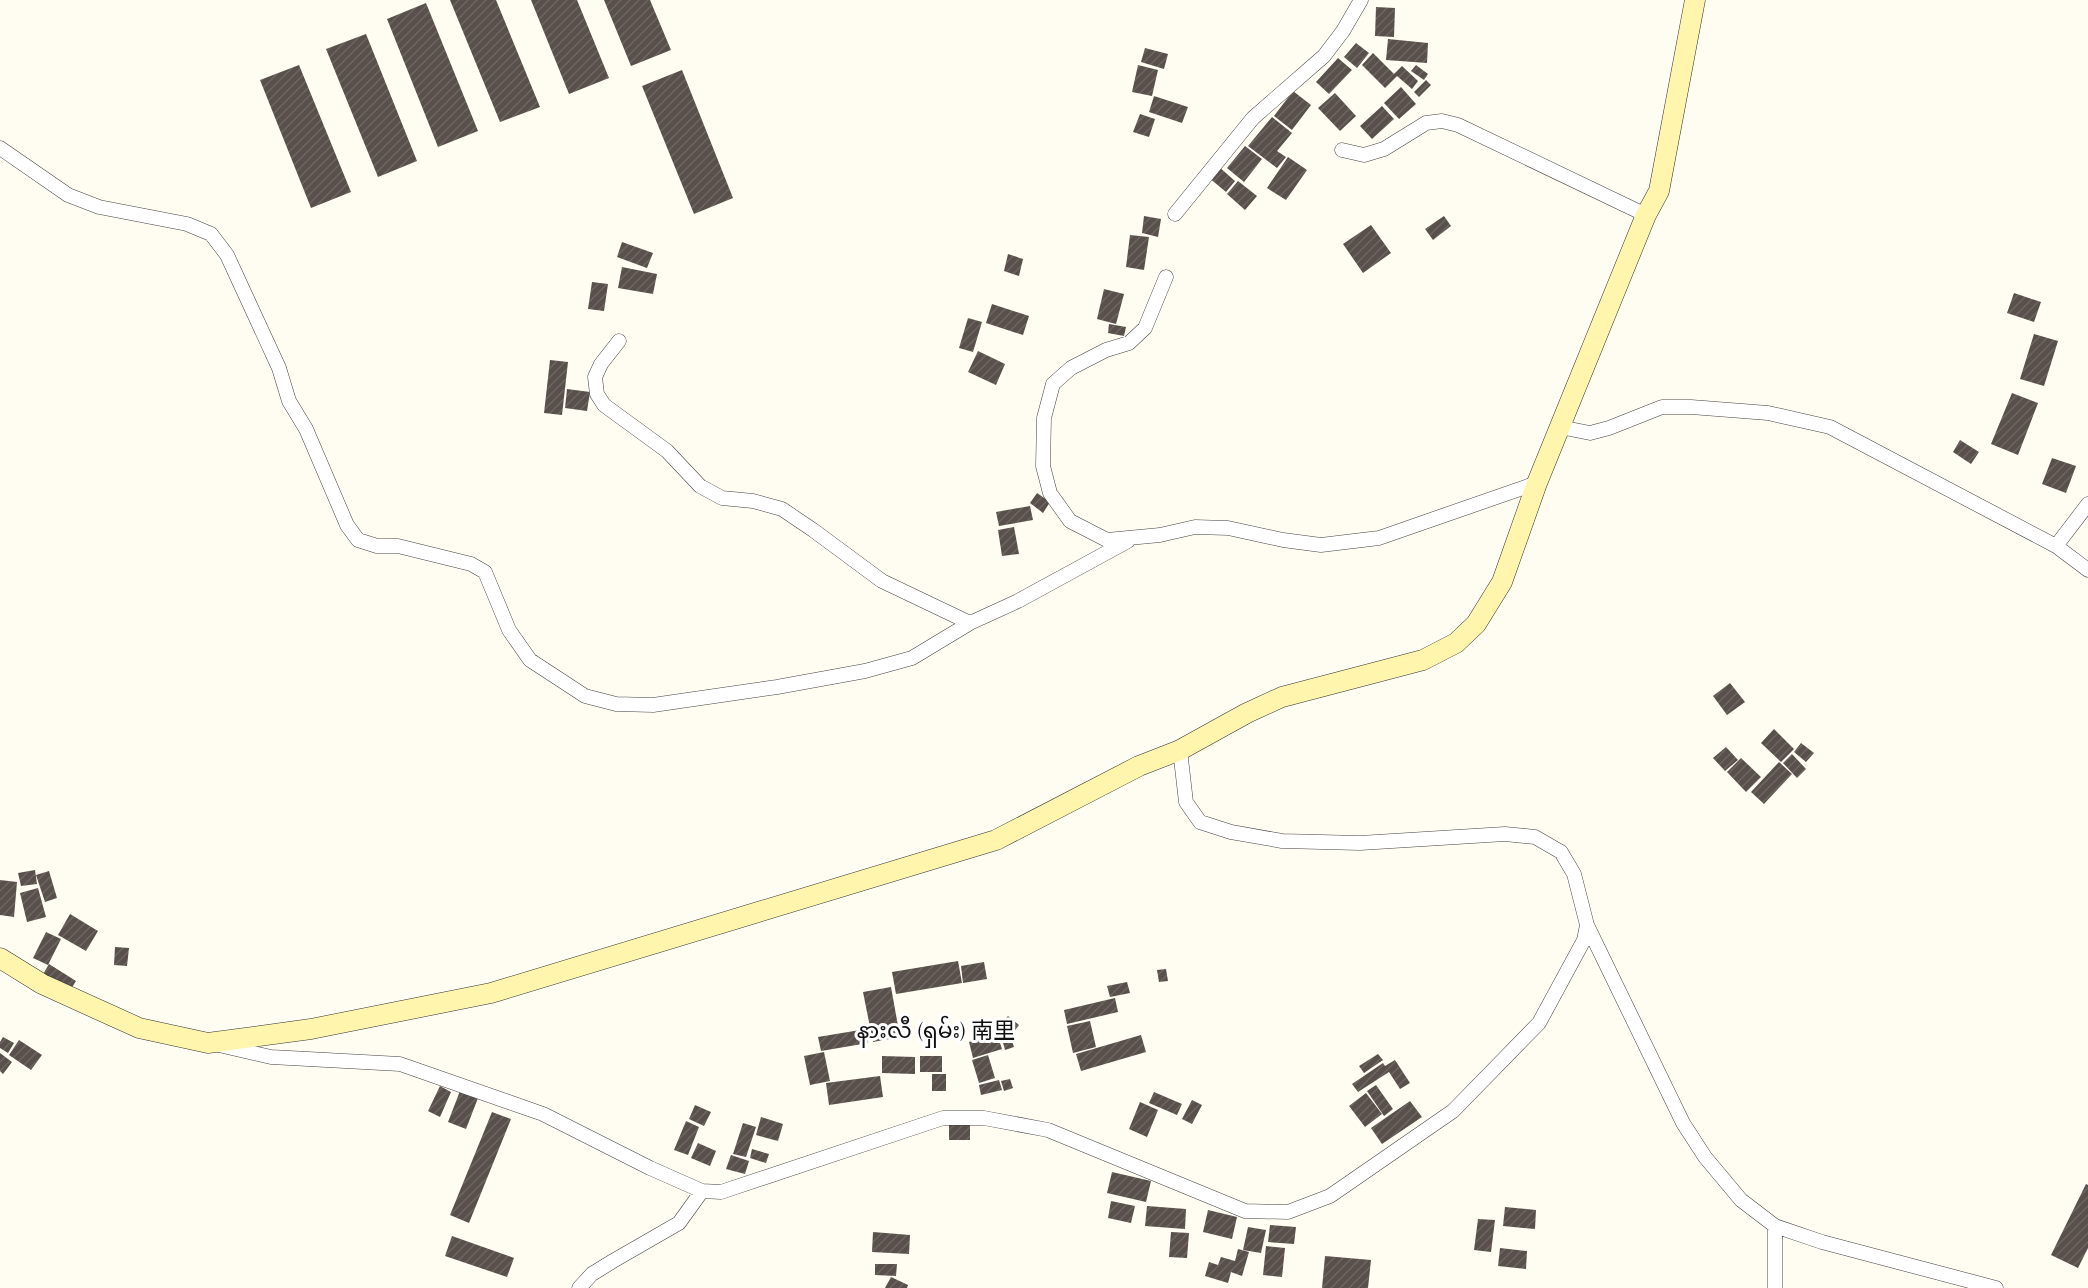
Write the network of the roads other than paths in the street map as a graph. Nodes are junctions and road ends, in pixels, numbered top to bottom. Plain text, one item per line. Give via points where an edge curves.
1 (1361, 0) edge
2 (1695, 0) edge
3 (0, 148) edge
4 (1342, 150) dead end
5 (1175, 214) dead end
6 (1646, 215) junction
7 (1166, 277) dead end
8 (619, 341) dead end
9 (1560, 427) junction
10 (1537, 483) junction
11 (2088, 504) edge
12 (1133, 538) junction
13 (2055, 546) junction
14 (2088, 570) edge
15 (970, 623) junction
16 (1180, 750) junction
17 (1587, 925) junction
18 (0, 958) edge
19 (208, 1043) junction
20 (702, 1191) junction
21 (1775, 1226) junction
22 (579, 1288) edge
23 (1775, 1288) edge
24 (1996, 1288) edge

1 - 5 street via 1324,56 1253,118
2 - 6 main road via 1659,191
3 - 15 street via 68,195 99,207 187,224 211,234 227,255 279,368 289,401 306,429 347,525 358,540 471,564 485,572 509,630 530,660 585,696 616,704 653,705 854,673 912,658
4 - 6 street via 1364,155 1384,149 1426,123 1442,121 1458,125
6 - 9 main road
7 - 12 street via 1145,328 1129,343 1071,368 1053,384 1044,418 1043,466 1050,493 1070,521 1107,540
8 - 15 street via 595,377 597,394 604,405 667,451 700,486 722,498 782,509 882,581
9 - 10 main road
9 - 13 street via 1590,433 1662,407 1768,413 1830,427
10 - 12 street via 1379,538 1321,545 1228,528 1195,527
10 - 16 main road via 1502,582 1476,624 1456,644 1423,660 1282,698 1247,712
11 - 13 street
12 - 15 street
13 - 14 street
16 - 17 street via 1186,802 1200,822 1231,832 1282,841 1360,843 1496,834 1535,837 1561,852 1574,874
16 - 19 main road via 1138,766 996,840 503,989 311,1029
17 - 20 street via 1584,940 1539,1023 1453,1111 1330,1196 1288,1212 1245,1211 1048,1130 984,1118 943,1118 721,1192
17 - 21 street via 1683,1123 1741,1200
18 - 19 main road via 42,984 140,1028
19 - 20 street via 272,1057 400,1064 543,1114
20 - 22 street via 679,1223 592,1274
21 - 23 street
21 - 24 street

